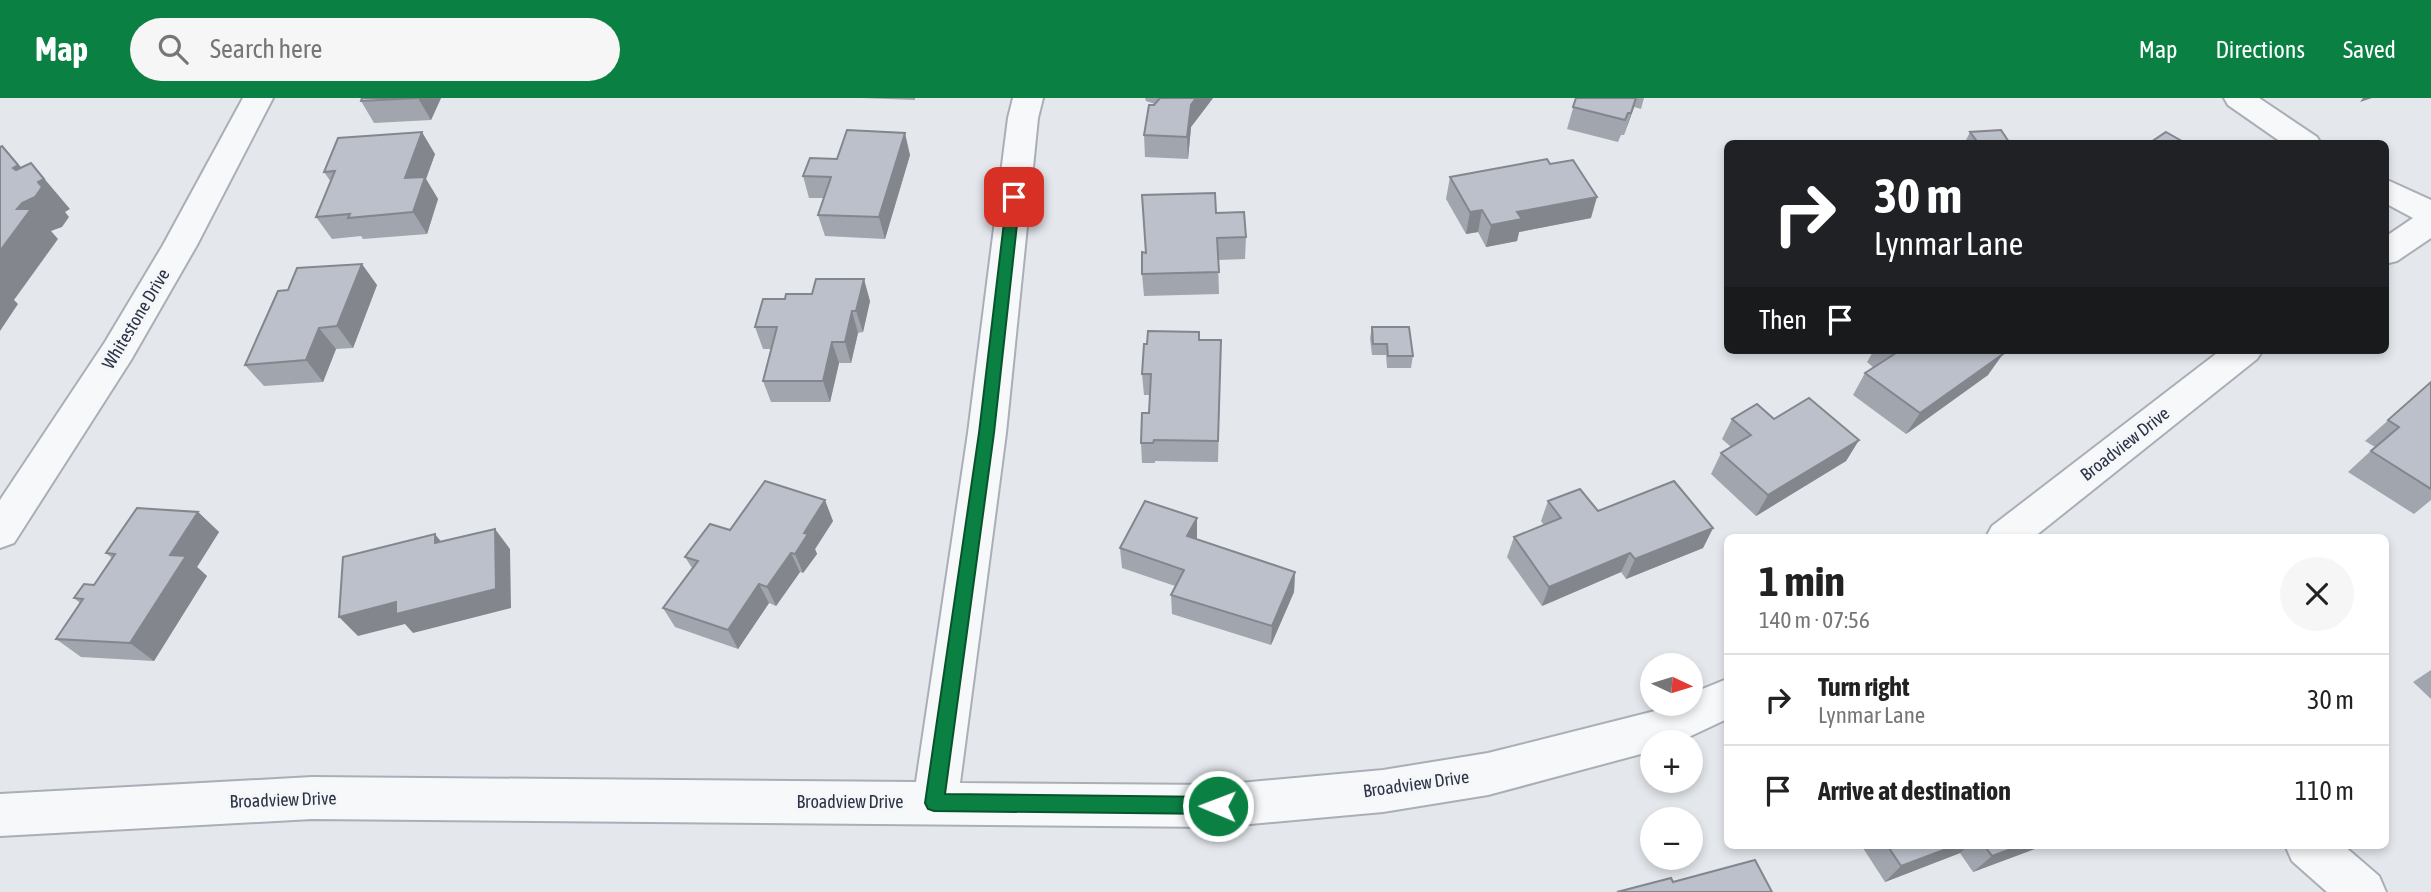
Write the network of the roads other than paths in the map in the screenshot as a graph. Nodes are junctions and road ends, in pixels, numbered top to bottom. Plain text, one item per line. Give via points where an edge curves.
1 (258, 98) edge
2 (1028, 98) edge
3 (2239, 98) edge
4 (2300, 140) edge
5 (2389, 191) edge
6 (2431, 214) edge
7 (2431, 222) edge
8 (2389, 250) edge
9 (2240, 354) edge
10 (0, 532) edge
11 (2010, 534) edge
12 (1724, 699) edge
13 (934, 803) junction
14 (0, 815) edge
15 (2313, 849) edge
16 (2362, 892) edge

1 - 10 street, Whitestone Drive via 118,352
2 - 13 street via 987,433
3 - 4 street
5 - 6 street
7 - 8 street
9 - 11 street, Broadview Drive
12 - 13 street, Broadview Drive via 1661,729 1488,774 1383,791 1218,806
13 - 14 street, Broadview Drive via 312,798
15 - 16 street

